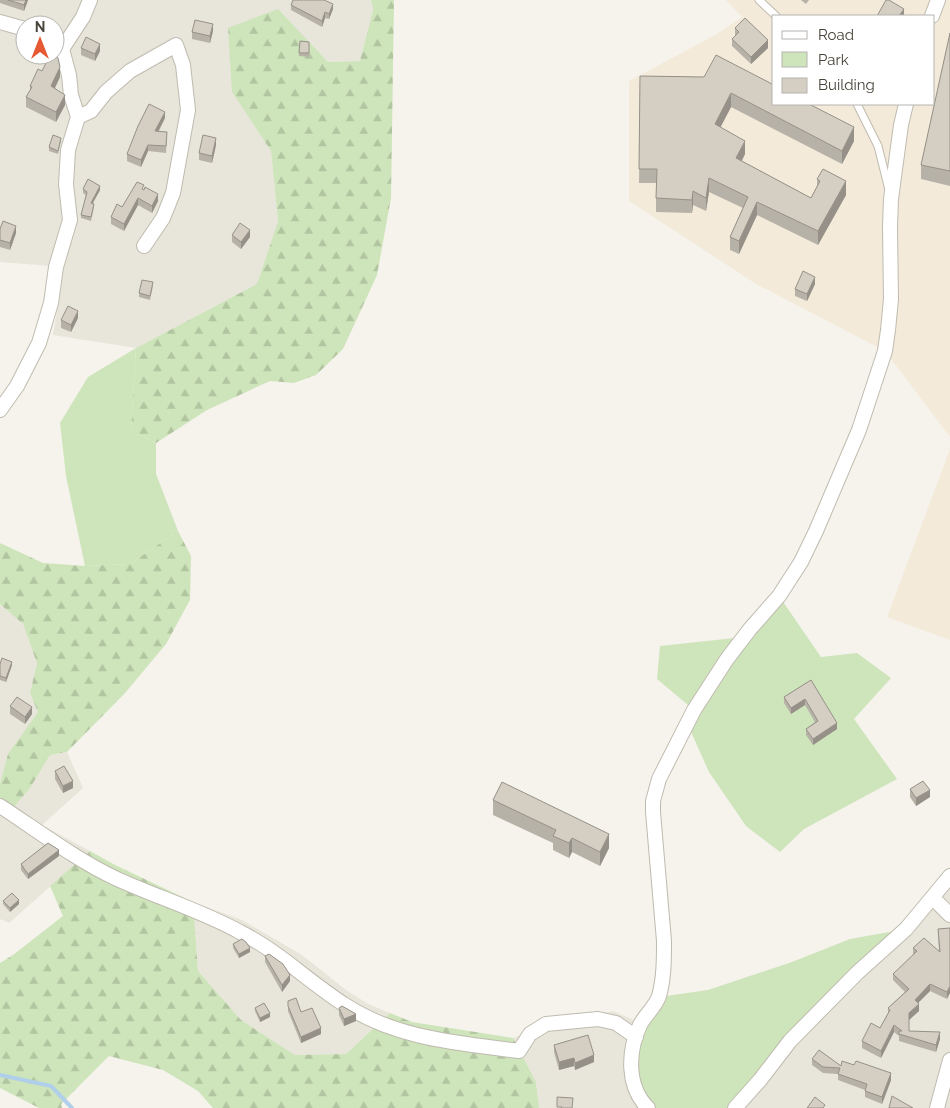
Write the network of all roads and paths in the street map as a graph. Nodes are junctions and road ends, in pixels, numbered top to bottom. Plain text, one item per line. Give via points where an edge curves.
1 (90, 0) edge
2 (759, 0) edge
3 (938, 0) edge
4 (775, 15) edge
5 (932, 15) edge
6 (0, 22) edge
7 (15, 27) edge
8 (65, 40) edge
9 (65, 63) edge
10 (858, 105) edge
11 (906, 105) edge
12 (78, 117) junction
13 (891, 199) junction
14 (144, 246) dead end
15 (0, 410) edge
16 (0, 806) edge
17 (950, 876) edge
18 (933, 898) junction
19 (950, 915) edge
20 (636, 1036) junction
21 (950, 1060) edge
22 (648, 1108) edge
23 (735, 1108) edge
24 (937, 1108) edge

1 - 8 street via 83,18
2 - 4 lane
3 - 5 street
6 - 7 street
9 - 12 street
10 - 13 lane via 878,146
11 - 13 street
12 - 14 street via 91,111 106,92 130,71 176,45 184,66 188,110 173,193 163,218
12 - 15 street via 68,150 66,184 70,220 56,266 51,303 39,343 17,386
13 - 20 street via 888,330 885,350 859,430 801,562 779,596 750,628 694,710 654,791 663,961 659,997
16 - 20 street via 115,878 242,932 346,1006 391,1028 438,1040 519,1051 530,1034 546,1024 598,1019 616,1023
17 - 18 street
18 - 19 street
18 - 23 street via 906,929 796,1034
20 - 22 street via 632,1077 635,1090
21 - 24 street

